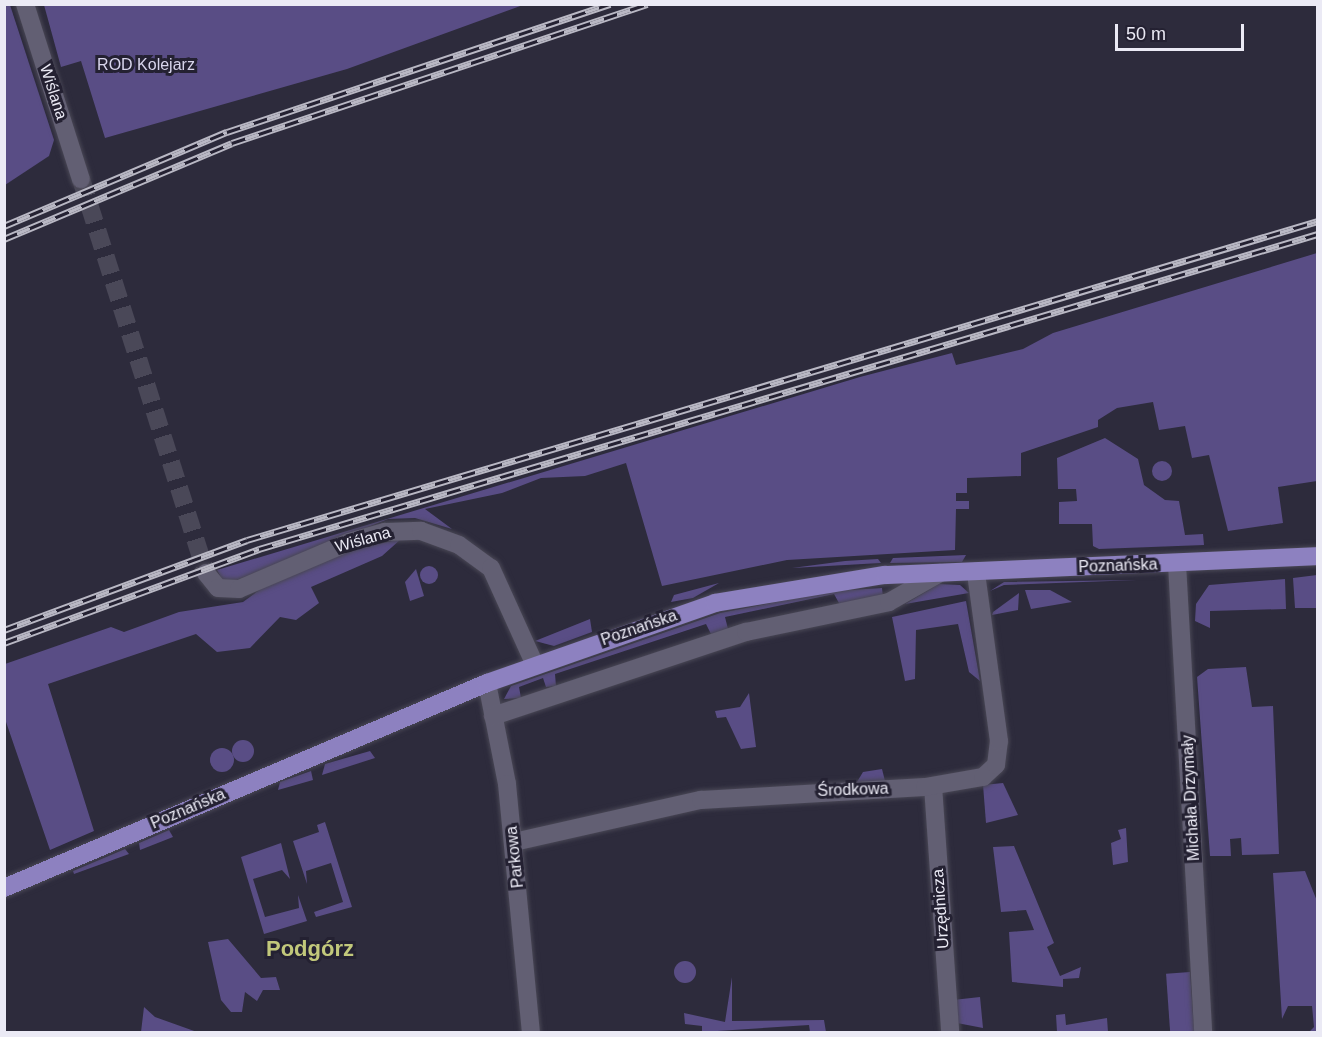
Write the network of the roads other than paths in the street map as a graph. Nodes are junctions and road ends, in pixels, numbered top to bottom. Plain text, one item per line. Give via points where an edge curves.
1 (26, 4) edge
2 (81, 179) tunnel mouth
3 (1317, 556) edge
4 (1177, 564) junction
5 (976, 572) junction
6 (206, 573) tunnel mouth
7 (940, 573) junction
8 (534, 665) junction
9 (487, 683) junction
10 (493, 716) junction
11 (933, 786) junction
12 (514, 842) junction
13 (4, 888) edge
14 (531, 1032) edge
15 (950, 1032) edge
16 (1203, 1032) edge

1 - 2 street, Wiślana
3 - 4 main road, Poznańska
4 - 5 main road, Poznańska
4 - 16 street, Michała Drzymały
5 - 7 main road, Poznańska
5 - 11 street, Środkowa via 998,723 997,761 976,779
6 - 8 street, Wiślana via 218,588 239,589 349,542 385,532 421,531 459,545 491,568
7 - 8 main road, Poznańska via 854,578 754,594 670,617
7 - 10 street via 889,602 746,632
8 - 9 main road, Poznańska
9 - 10 street, Parkowa
9 - 13 main road, Poznańska
10 - 12 street, Parkowa
11 - 12 street, Środkowa via 700,800
11 - 15 street, Urzędnicza
12 - 14 street, Parkowa

